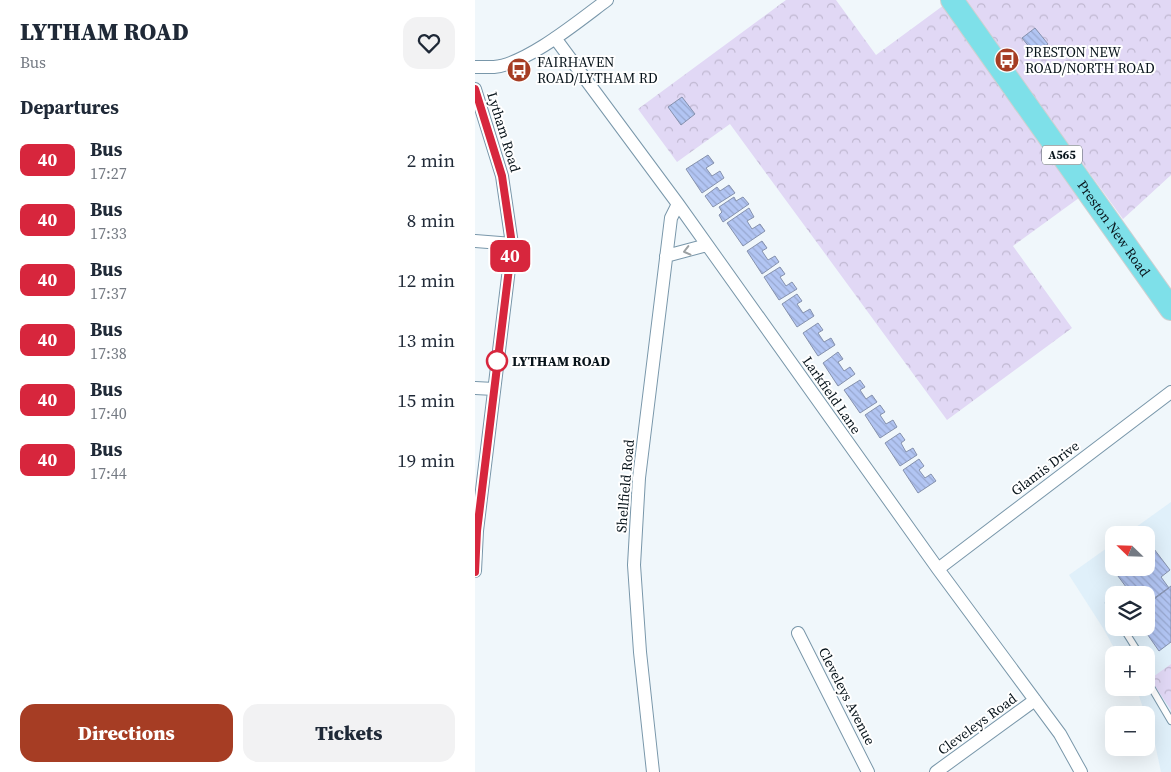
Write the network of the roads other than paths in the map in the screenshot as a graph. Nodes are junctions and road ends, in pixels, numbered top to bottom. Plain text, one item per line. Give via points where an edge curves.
1 (607, 0) edge
2 (952, 0) edge
3 (555, 38) junction
4 (475, 67) edge
5 (475, 89) edge
6 (678, 204) junction
7 (475, 241) edge
8 (512, 244) junction
9 (707, 245) junction
10 (666, 256) junction
11 (1171, 309) edge
12 (475, 388) edge
13 (494, 389) junction
14 (1171, 392) edge
15 (476, 531) edge
16 (938, 569) junction
17 (475, 571) edge
18 (799, 633) dead end
19 (1155, 694) edge
20 (1035, 700) junction
21 (1171, 721) edge
22 (653, 772) edge
23 (868, 772) edge
24 (936, 772) edge
25 (1081, 772) edge

1 - 3 street
2 - 11 highway, Preston New Road / A565
3 - 4 street via 518,59 496,67
3 - 6 street, Larkfield Lane
5 - 8 street, Lytham Road via 502,176
6 - 9 street, Larkfield Lane
6 - 10 street, Shellfield Road via 671,218
7 - 8 street
8 - 13 street, Lytham Road
9 -> 10 street
9 - 16 street, Larkfield Lane
10 - 22 street, Shellfield Road via 639,478 634,565
12 - 13 street
13 - 15 street, Lytham Road
14 - 16 street, Glamis Drive
15 - 17 street, Lytham Road
16 - 20 street, Larkfield Lane
18 - 23 street, Cleveleys Avenue
19 - 21 lane
20 - 24 street, Cleveleys Road
20 - 25 street, Larkfield Lane via 1060,734

